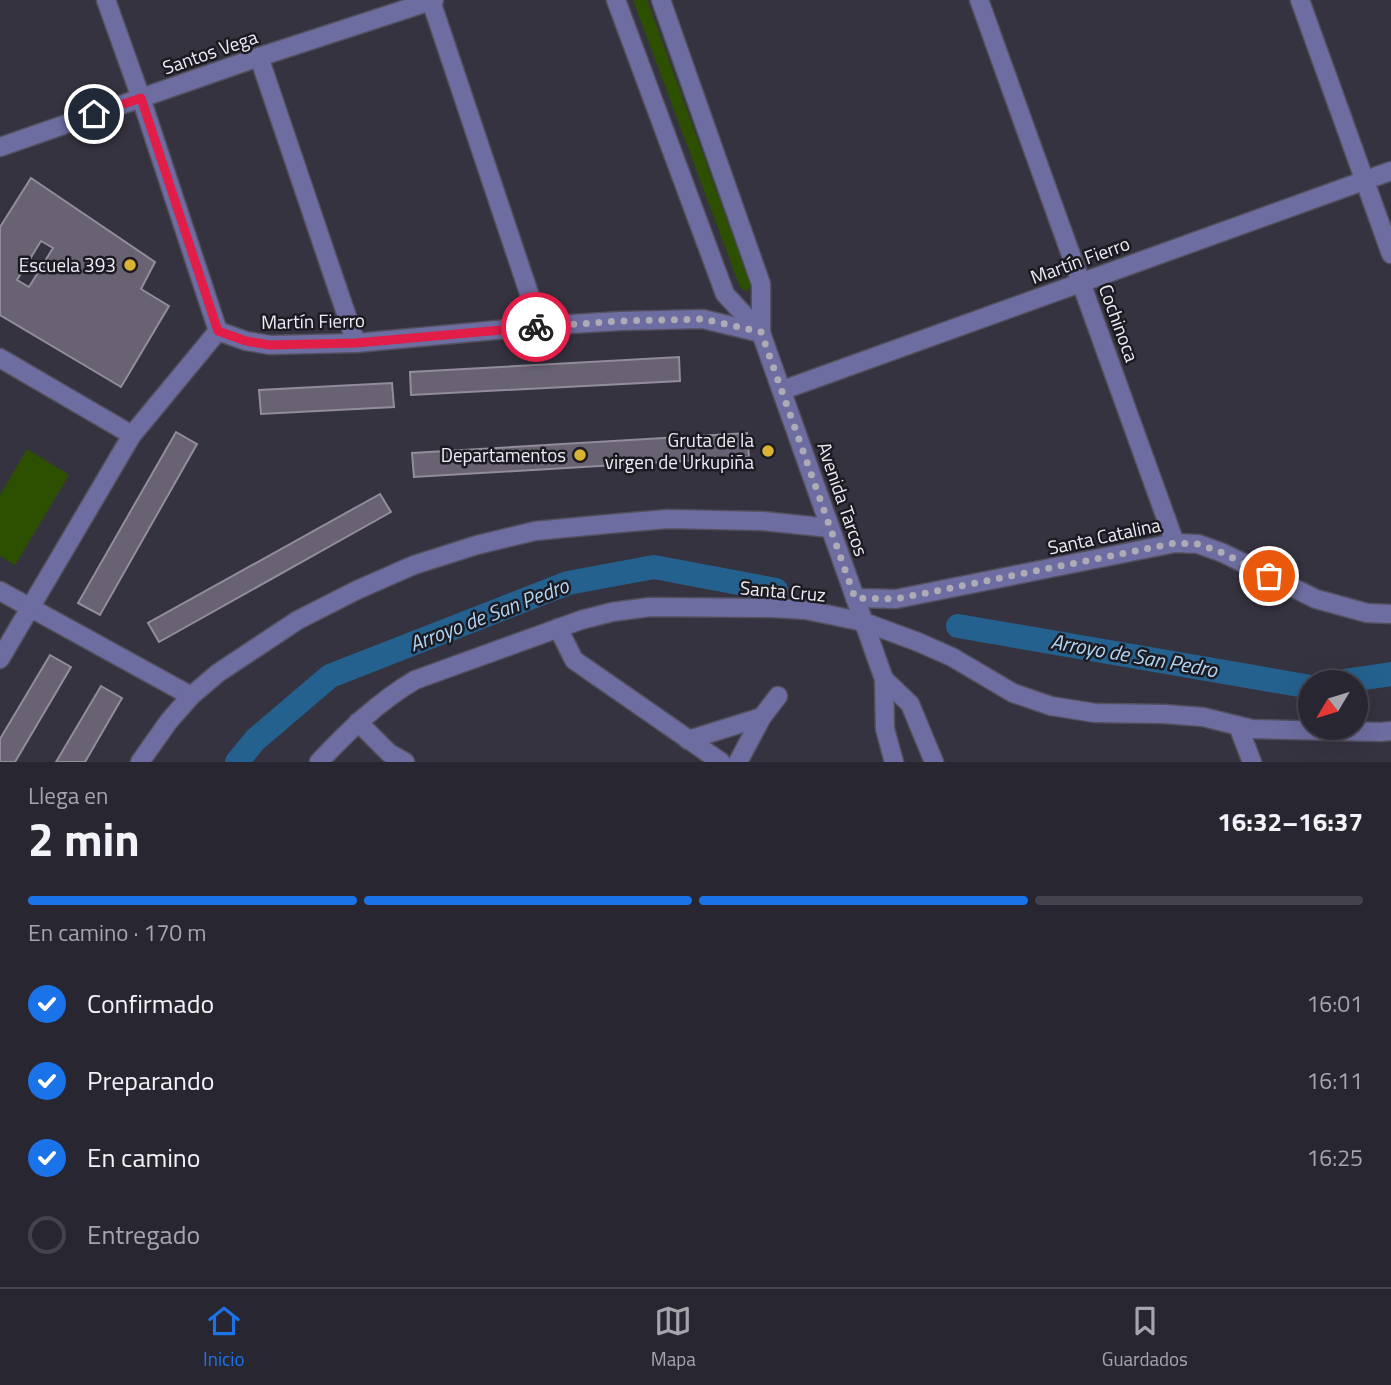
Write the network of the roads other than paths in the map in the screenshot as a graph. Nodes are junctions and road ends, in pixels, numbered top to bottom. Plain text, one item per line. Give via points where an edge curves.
1 (106, 0) edge
2 (617, 0) edge
3 (661, 0) edge
4 (979, 0) edge
5 (1300, 0) edge
6 (432, 1) edge
7 (259, 57) junction
8 (141, 98) junction
9 (0, 147) edge
10 (1391, 171) edge
11 (1365, 180) junction
12 (1391, 254) edge
13 (1081, 282) junction
14 (540, 326) junction
15 (218, 331) junction
16 (761, 332) junction
17 (356, 343) junction
18 (0, 358) edge
19 (783, 390) junction
20 (132, 435) junction
21 (830, 528) junction
22 (1175, 543) junction
23 (0, 591) edge
24 (855, 598) junction
25 (30, 609) junction
26 (1391, 614) edge
27 (864, 622) junction
28 (558, 628) junction
29 (0, 659) edge
30 (884, 679) junction
31 (191, 696) junction
32 (778, 696) dead end
33 (762, 717) junction
34 (358, 722) junction
35 (1238, 726) junction
36 (1391, 731) edge
37 (688, 740) junction
38 (140, 762) edge
39 (319, 762) edge
40 (405, 762) edge
41 (721, 762) edge
42 (738, 762) edge
43 (894, 762) edge
44 (934, 762) edge
45 (1252, 762) edge

1 - 8 street
2 - 16 street, Avenida Tarcos via 725,294
3 - 16 street, Avenida Tarcos via 761,284
4 - 13 street, Cochinoca
5 - 11 street
6 - 7 street, Santos Vega
6 - 14 street
7 - 8 street, Santos Vega
7 - 17 street
8 - 9 street, Santos Vega
8 - 15 street
10 - 11 street, Martín Fierro
11 - 12 street
11 - 13 street, Martín Fierro
13 - 19 street, Martín Fierro
13 - 22 street, Cochinoca
14 - 16 street, Martín Fierro via 703,319
14 - 17 street, Martín Fierro
15 - 17 street, Martín Fierro via 270,345
15 - 20 street
16 - 19 street, Avenida Tarcos
18 - 20 street
19 - 21 street, Avenida Tarcos
20 - 25 street
21 - 24 street, Avenida Tarcos
21 - 31 street via 668,519 535,531 477,545 414,565 298,620
22 - 24 street, Santa Catalina via 896,599
22 - 26 street, Santa Catalina via 1198,544 1223,553 1316,599 1367,613
23 - 25 street
24 - 27 street, Avenida Tarcos
25 - 29 street
25 - 31 street
27 - 28 street, Santa Cruz via 806,610 650,607 612,612
27 - 30 street, Avenida Tarcos
27 - 35 street, Santa Cruz via 952,657 1013,692 1051,706 1095,713 1203,717
28 - 34 street, Santa Cruz via 415,680
28 - 37 street via 574,660
30 - 43 street, Avenida Tarcos via 885,729
30 - 44 street, Avenida Tarcos via 910,704
31 - 38 street
32 - 33 street
33 - 37 street
33 - 42 street
34 - 39 street, Santa Cruz
34 - 40 street
35 - 36 street, Santa Cruz
35 - 45 street
37 - 41 street

